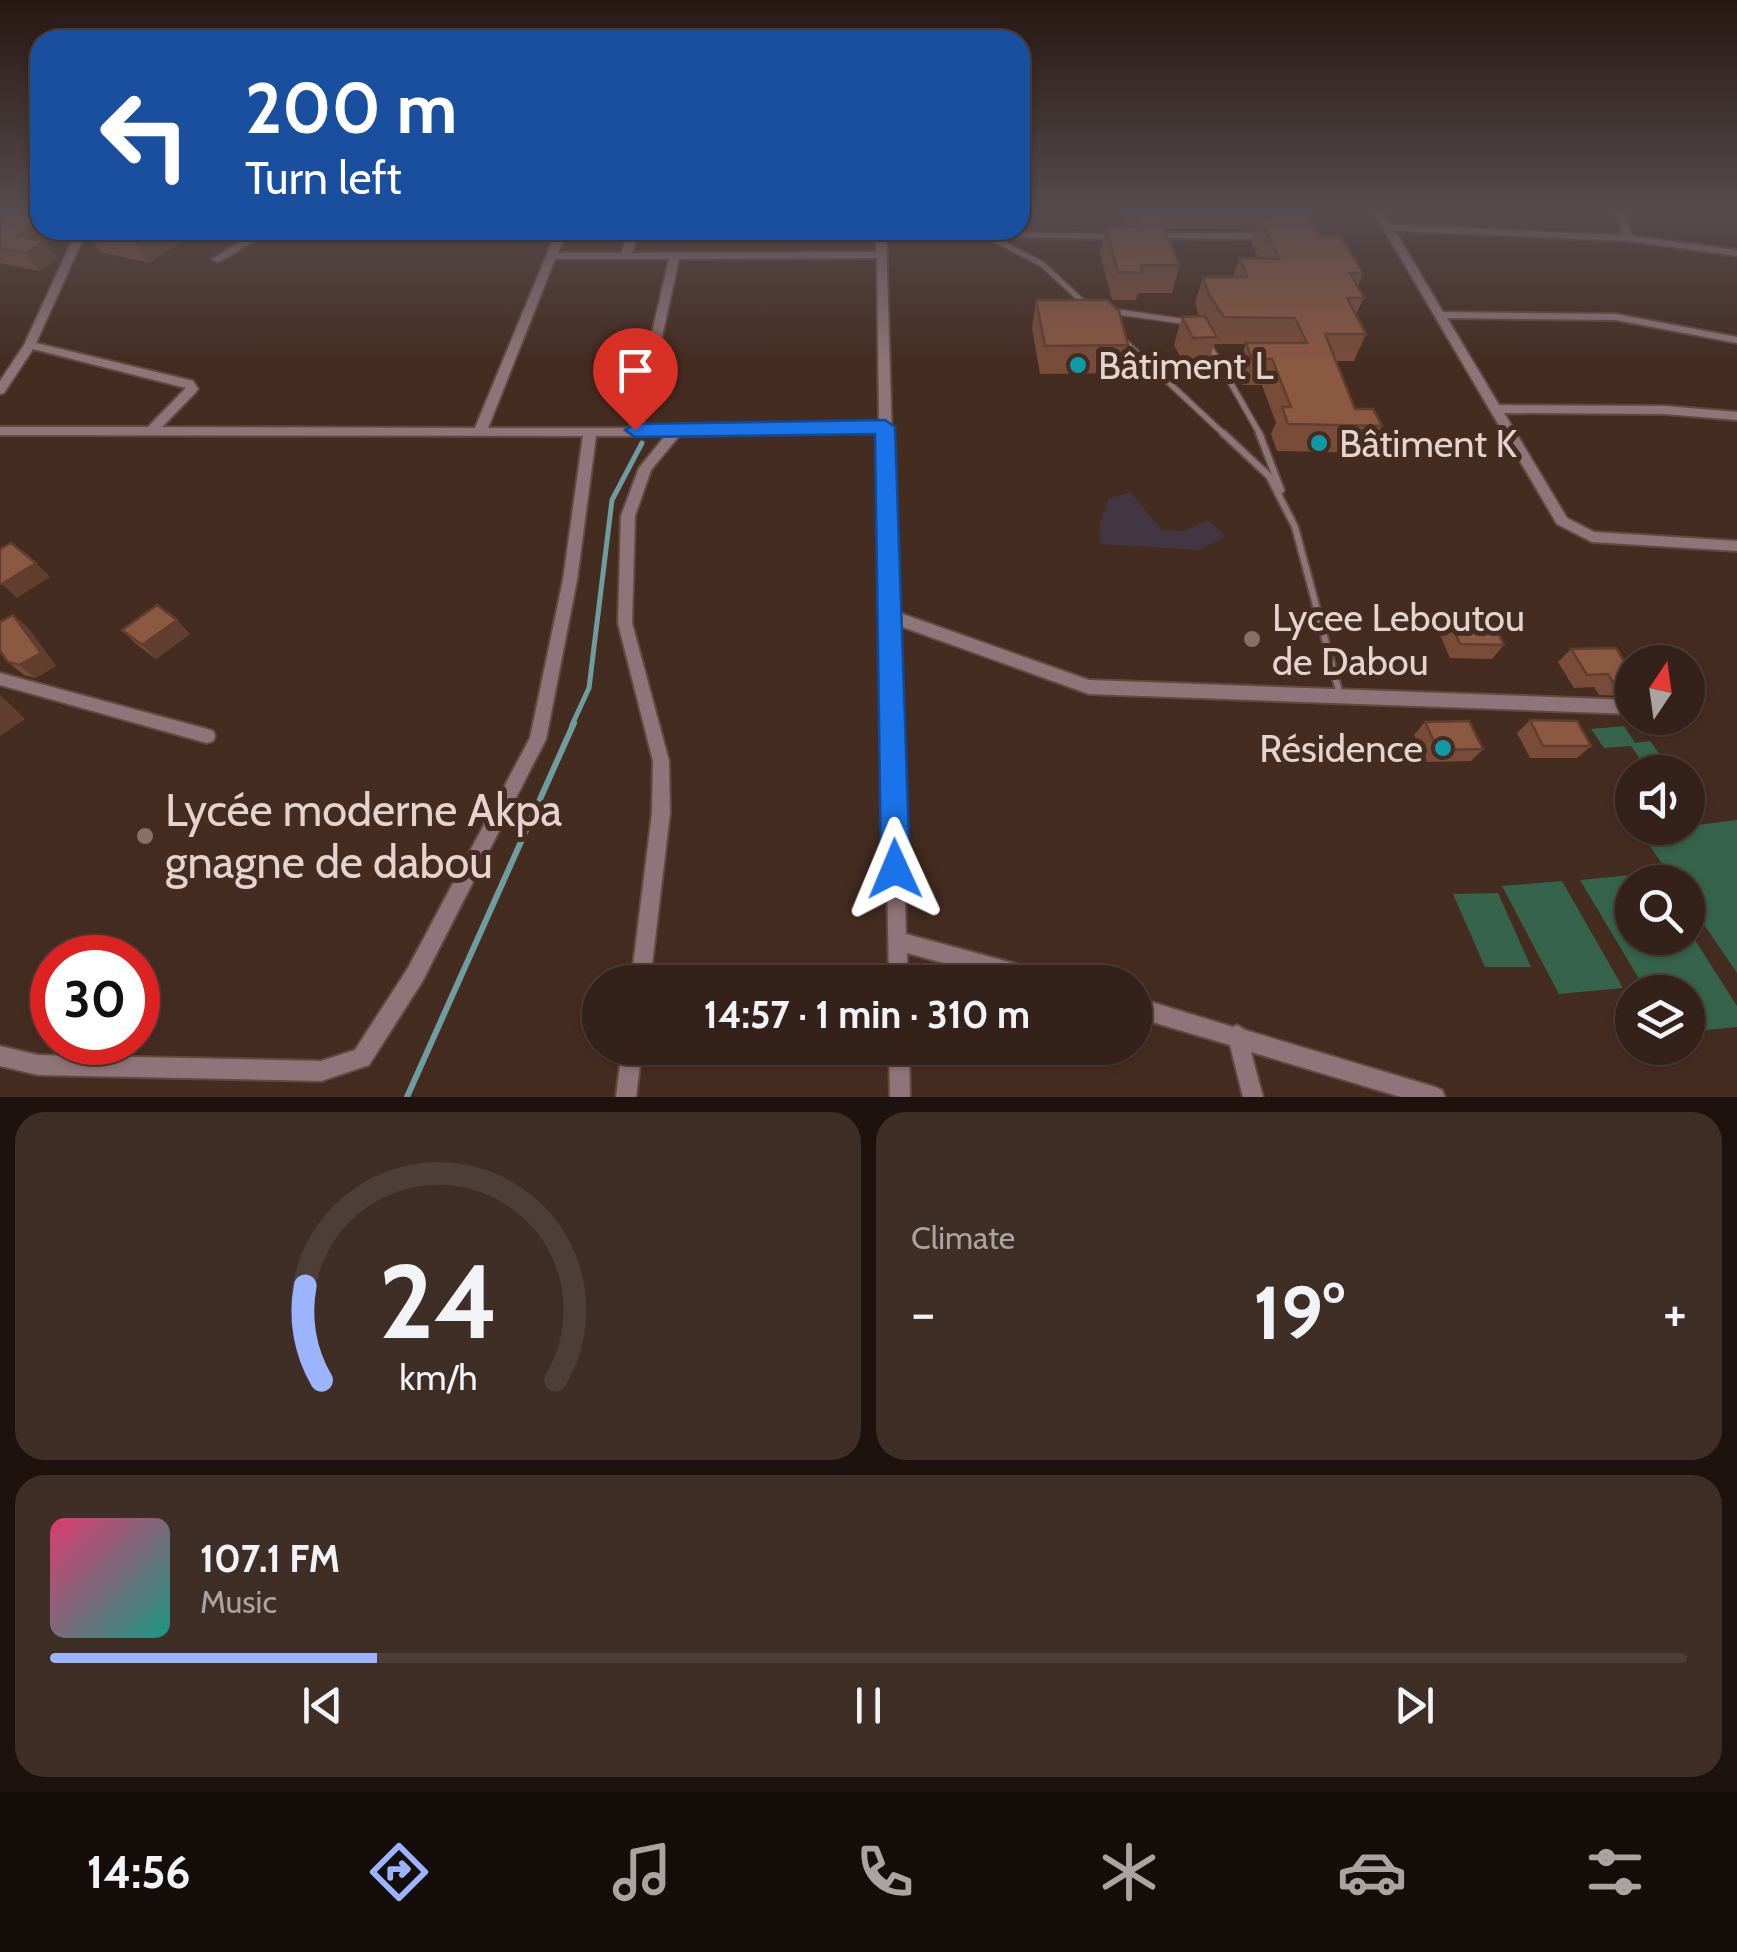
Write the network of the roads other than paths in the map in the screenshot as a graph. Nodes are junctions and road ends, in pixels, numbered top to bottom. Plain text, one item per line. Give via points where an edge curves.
1 (67, 262) edge
2 (548, 262) edge
3 (673, 262) edge
4 (881, 262) edge
5 (1038, 262) edge
6 (1410, 262) edge
7 (1090, 308) edge
8 (1107, 310) edge
9 (1441, 314) junction
10 (1198, 326) edge
11 (1119, 336) edge
12 (1737, 340) edge
13 (1207, 342) edge
14 (30, 345) junction
15 (0, 390) edge
16 (1494, 409) junction
17 (1737, 416) edge
18 (885, 427) junction
19 (635, 430) junction
20 (0, 431) edge
21 (151, 431) junction
22 (480, 431) junction
23 (590, 432) junction
24 (676, 432) junction
25 (1285, 501) junction
26 (1737, 546) edge
27 (890, 616) junction
28 (0, 680) edge
29 (1340, 696) junction
30 (1615, 705) edge
31 (207, 736) dead end
32 (897, 941) junction
33 (642, 965) edge
34 (898, 965) edge
35 (984, 965) edge
36 (1152, 1012) edge
37 (1237, 1036) junction
38 (0, 1056) edge
39 (630, 1065) edge
40 (899, 1065) edge
41 (626, 1097) edge
42 (900, 1097) edge
43 (1252, 1097) edge
44 (1435, 1097) edge

1 - 14 street
2 - 22 street
3 - 19 street
4 - 18 street
5 - 7 lane
6 - 9 street
8 - 10 lane
9 - 12 street via 1616,317
9 - 16 street
11 - 25 lane via 1269,476
13 - 25 lane via 1262,438
14 - 15 street
14 - 21 street via 189,384 192,389
16 - 17 street
16 - 26 street via 1562,521 1578,531
18 - 24 street
18 - 27 street
19 - 23 street
19 - 24 street
20 - 21 street
21 - 22 street
22 - 23 street
23 - 38 street via 538,739 416,975 362,1058 321,1071 38,1065
24 - 33 street via 645,468 628,516 625,623 661,761
25 - 29 lane
27 - 29 street via 1088,687
27 - 32 street
28 - 31 street
29 - 30 street
32 - 34 street
32 - 35 street
36 - 37 street
37 - 43 street
37 - 44 street
39 - 41 street
40 - 42 street

